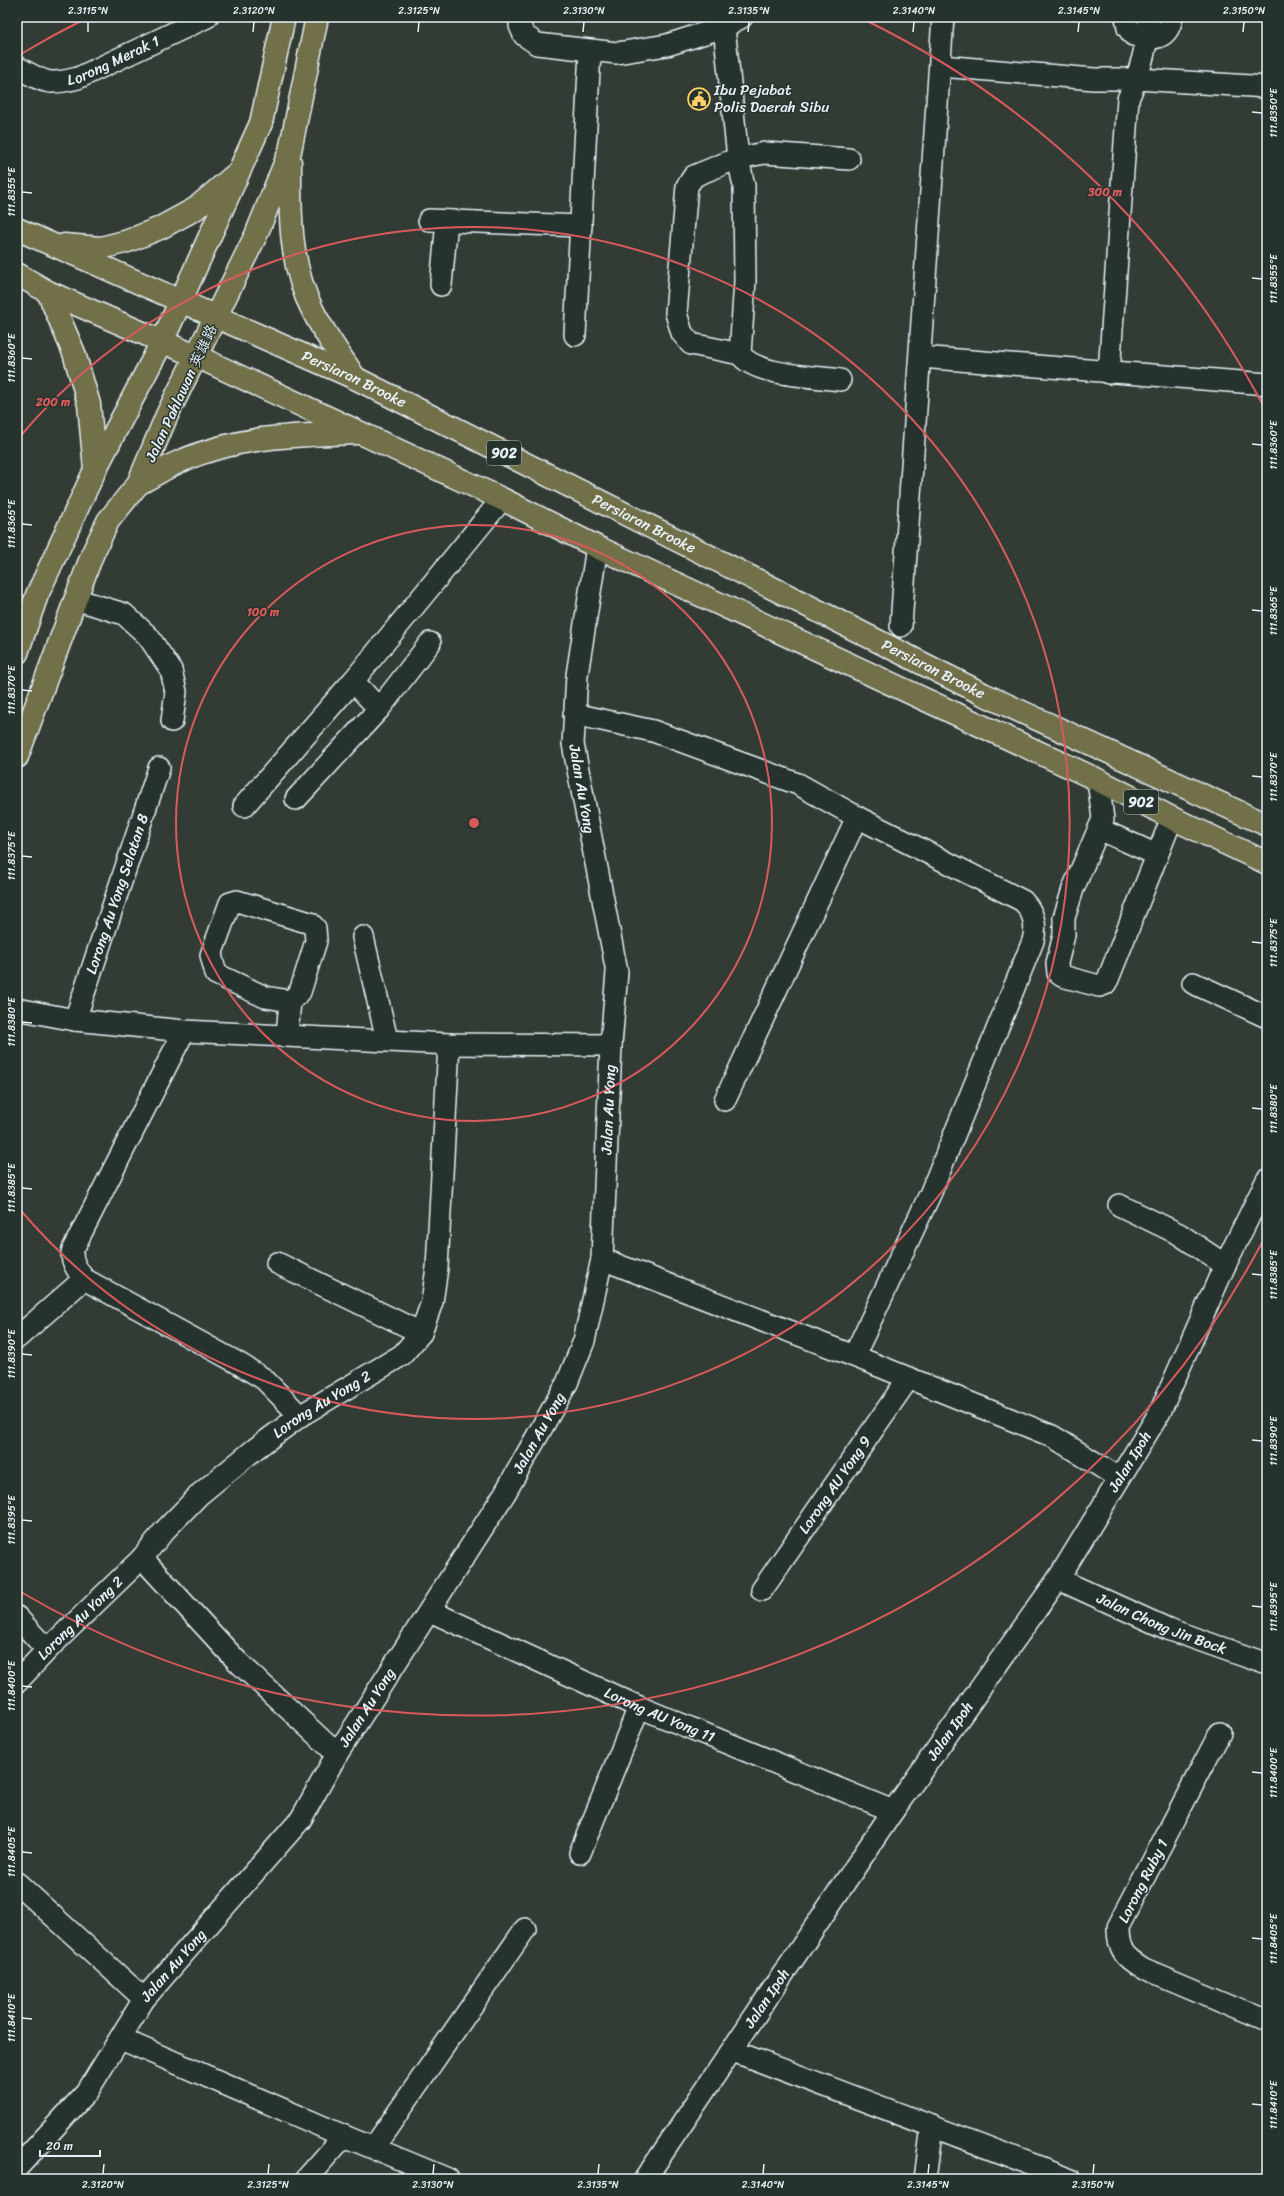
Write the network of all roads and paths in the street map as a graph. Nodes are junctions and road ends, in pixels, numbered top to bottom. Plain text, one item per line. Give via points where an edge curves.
1 (207, 17) edge
2 (284, 17) edge
3 (317, 17) edge
4 (520, 17) edge
5 (742, 17) edge
6 (943, 17) edge
7 (1126, 17) edge
8 (1149, 17) edge
9 (1172, 17) edge
10 (724, 27) junction
11 (1148, 40) junction
12 (590, 51) junction
13 (941, 66) junction
14 (17, 67) edge
15 (1137, 79) junction
16 (1267, 87) edge
17 (290, 151) junction
18 (738, 158) junction
19 (849, 159) dead end
20 (239, 172) junction
21 (580, 226) junction
22 (17, 229) edge
23 (47, 243) junction
24 (17, 274) edge
25 (441, 285) dead end
26 (48, 292) junction
27 (181, 303) junction
28 (216, 317) junction
29 (575, 335) dead end
30 (162, 342) junction
31 (740, 354) junction
32 (198, 356) junction
33 (920, 357) junction
34 (1109, 373) junction
35 (355, 378) junction
36 (840, 380) dead end
37 (1267, 384) edge
38 (360, 433) junction
39 (95, 470) junction
40 (138, 484) junction
41 (502, 499) junction
42 (597, 547) junction
43 (75, 599) junction
44 (901, 626) dead end
45 (430, 643) dead end
46 (17, 653) edge
47 (353, 682) junction
48 (379, 709) junction
49 (574, 714) junction
50 (172, 721) dead end
51 (17, 757) edge
52 (159, 768) dead end
53 (1098, 780) junction
54 (296, 799) dead end
55 (244, 806) dead end
56 (857, 817) junction
57 (1172, 818) junction
58 (1267, 825) edge
59 (1098, 829) junction
60 (1157, 855) junction
61 (1267, 863) edge
62 (1064, 918) junction
63 (1035, 920) junction
64 (363, 938) dead end
65 (1193, 983) dead end
66 (290, 1001) junction
67 (17, 1009) edge
68 (1267, 1017) edge
69 (75, 1020) junction
70 (184, 1030) junction
71 (287, 1035) junction
72 (387, 1040) junction
73 (449, 1044) junction
74 (611, 1046) junction
75 (725, 1100) dead end
76 (1267, 1180) edge
77 (1119, 1205) dead end
78 (602, 1259) junction
79 (277, 1263) dead end
80 (1225, 1265) junction
81 (84, 1279) junction
82 (421, 1333) junction
83 (17, 1338) edge
84 (854, 1356) junction
85 (908, 1379) junction
86 (300, 1416) junction
87 (1119, 1478) junction
88 (142, 1558) junction
89 (1058, 1579) junction
90 (762, 1590) dead end
91 (430, 1612) junction
92 (17, 1617) edge
93 (49, 1648) junction
94 (1267, 1664) edge
95 (17, 1682) edge
96 (639, 1707) junction
97 (1220, 1733) dead end
98 (337, 1754) junction
99 (893, 1811) junction
100 (580, 1853) dead end
101 (17, 1883) edge
102 (525, 1929) dead end
103 (144, 1999) junction
104 (1267, 2021) edge
105 (121, 2039) junction
106 (732, 2051) junction
107 (932, 2126) junction
108 (344, 2136) junction
109 (374, 2147) junction
110 (17, 2168) edge
111 (306, 2179) edge
112 (448, 2179) edge
113 (645, 2179) edge
114 (925, 2179) edge
115 (1071, 2179) edge

1 - 14 street, Lorong Merak 1 via 78,78 60,83 45,82
2 - 20 main road via 261,123
3 - 17 main road, Jalan Pahlawan 英雄路
4 - 12 street via 524,35 537,44
5 - 10 street
6 - 13 street
7 - 11 street via 1133,36
8 - 11 street
9 - 11 street via 1170,28 1165,34
10 - 12 street via 667,45 617,54
10 - 18 street
11 - 15 street
12 - 21 street
13 - 15 street via 1094,79
13 - 33 street
15 - 16 street
15 - 34 street via 1128,98
17 - 28 main road, Jalan Pahlawan 英雄路 via 256,235
17 - 35 main road via 290,217 295,261 313,310
18 - 19 street via 765,153
18 - 31 street via 744,186 746,216
18 - 31 street via 694,176 687,186 676,313 682,333 691,344
20 - 23 main road via 195,209 160,228 128,241 101,248
20 - 27 main road
21 - 25 street via 438,220
21 - 29 street
22 - 23 main road, Persiaran Brooke / 902
23 - 27 main road, Persiaran Brooke / 902
24 - 26 main road, Persiaran Brooke / 902
26 - 30 main road, Persiaran Brooke / 902
26 - 39 main road via 74,353 88,404
27 - 28 main road, Persiaran Brooke / 902
27 - 30 main road
28 - 32 main road, Jalan Pahlawan 英雄路
28 - 35 main road, Persiaran Brooke / 902
30 - 32 main road, Persiaran Brooke / 902
30 - 39 main road
31 - 36 street via 744,360 765,370
32 - 38 main road, Persiaran Brooke / 902
32 - 40 main road, Jalan Pahlawan 英雄路 via 167,416
33 - 34 street
33 - 44 street
34 - 37 street
35 - 58 main road, Persiaran Brooke / 902 via 983,694
38 - 40 main road via 279,436 228,445 181,461
38 - 41 main road, Persiaran Brooke / 902
39 - 46 main road via 37,595
40 - 43 main road, Jalan Pahlawan 英雄路 via 108,521
41 - 42 main road, Persiaran Brooke / 902
41 - 47 street
42 - 49 street, Jalan Au Yong via 577,674
42 - 53 main road, Persiaran Brooke / 902
43 - 50 street via 124,614 148,636 171,670 176,692
43 - 51 main road, Jalan Pahlawan 英雄路
45 - 48 street
47 - 48 street
47 - 55 street
48 - 54 street
49 - 56 street via 660,734 798,784
49 - 74 street, Jalan Au Yong via 573,744 617,972
52 - 69 street, Lorong Au Yong Selatan 8
53 - 57 main road, Persiaran Brooke / 902
53 - 59 street via 1103,819
56 - 63 street via 1022,901 1030,908
56 - 75 street
57 - 60 street
57 - 61 main road, Persiaran Brooke / 902
59 - 60 street
59 - 62 street via 1072,889
60 - 62 street via 1105,984 1099,986 1058,973 1057,963 1064,935
62 - 63 street
63 - 84 street via 1036,931 1033,941 931,1192
64 - 72 street
65 - 68 street
66 - 66 street via 265,997 216,974 211,955 230,903 243,901 310,923 315,928 316,941 300,992
66 - 71 street
67 - 69 street
69 - 70 street
70 - 71 street
70 - 81 street via 73,1248 72,1257 76,1269
71 - 72 street
72 - 73 street
73 - 74 street
73 - 82 street, Lorong Au Yong 2 via 437,1268 432,1302
74 - 78 street, Jalan Au Yong
76 - 80 street, Jalan Ipoh
77 - 80 street via 1179,1234
78 - 84 street
78 - 91 street, Jalan Au Yong via 584,1341 567,1383 505,1493
79 - 82 street
80 - 87 street, Jalan Ipoh via 1160,1412
81 - 83 street
81 - 86 street via 264,1379
82 - 86 street, Lorong Au Yong 2 via 402,1355
84 - 85 street
85 - 87 street via 1052,1436
85 - 90 street, Lorong AU Yong 9
86 - 88 street, Lorong Au Yong 2 via 200,1494
87 - 89 street, Jalan Ipoh
88 - 93 street, Lorong Au Yong 2
88 - 98 street via 237,1661
89 - 94 street, Jalan Chong Jin Bock via 1168,1629
89 - 99 street, Jalan Ipoh
91 - 96 street, Lorong AU Yong 11
91 - 98 street, Jalan Au Yong
92 - 93 street
93 - 95 street, Lorong Au Yong 2
96 - 99 street, Lorong AU Yong 11
96 - 100 street
97 - 104 street, Lorong Ruby 1 via 1118,1927 1118,1943 1132,1962 1144,1969
98 - 103 street, Jalan Au Yong via 301,1819
99 - 106 street, Jalan Ipoh
101 - 103 street
102 - 109 street
103 - 105 street, Jalan Au Yong
105 - 108 street
105 - 110 street, Jalan Au Yong via 87,2092
106 - 107 street
106 - 113 street, Jalan Ipoh
107 - 114 street
107 - 115 street
108 - 109 street
108 - 111 street
109 - 112 street

